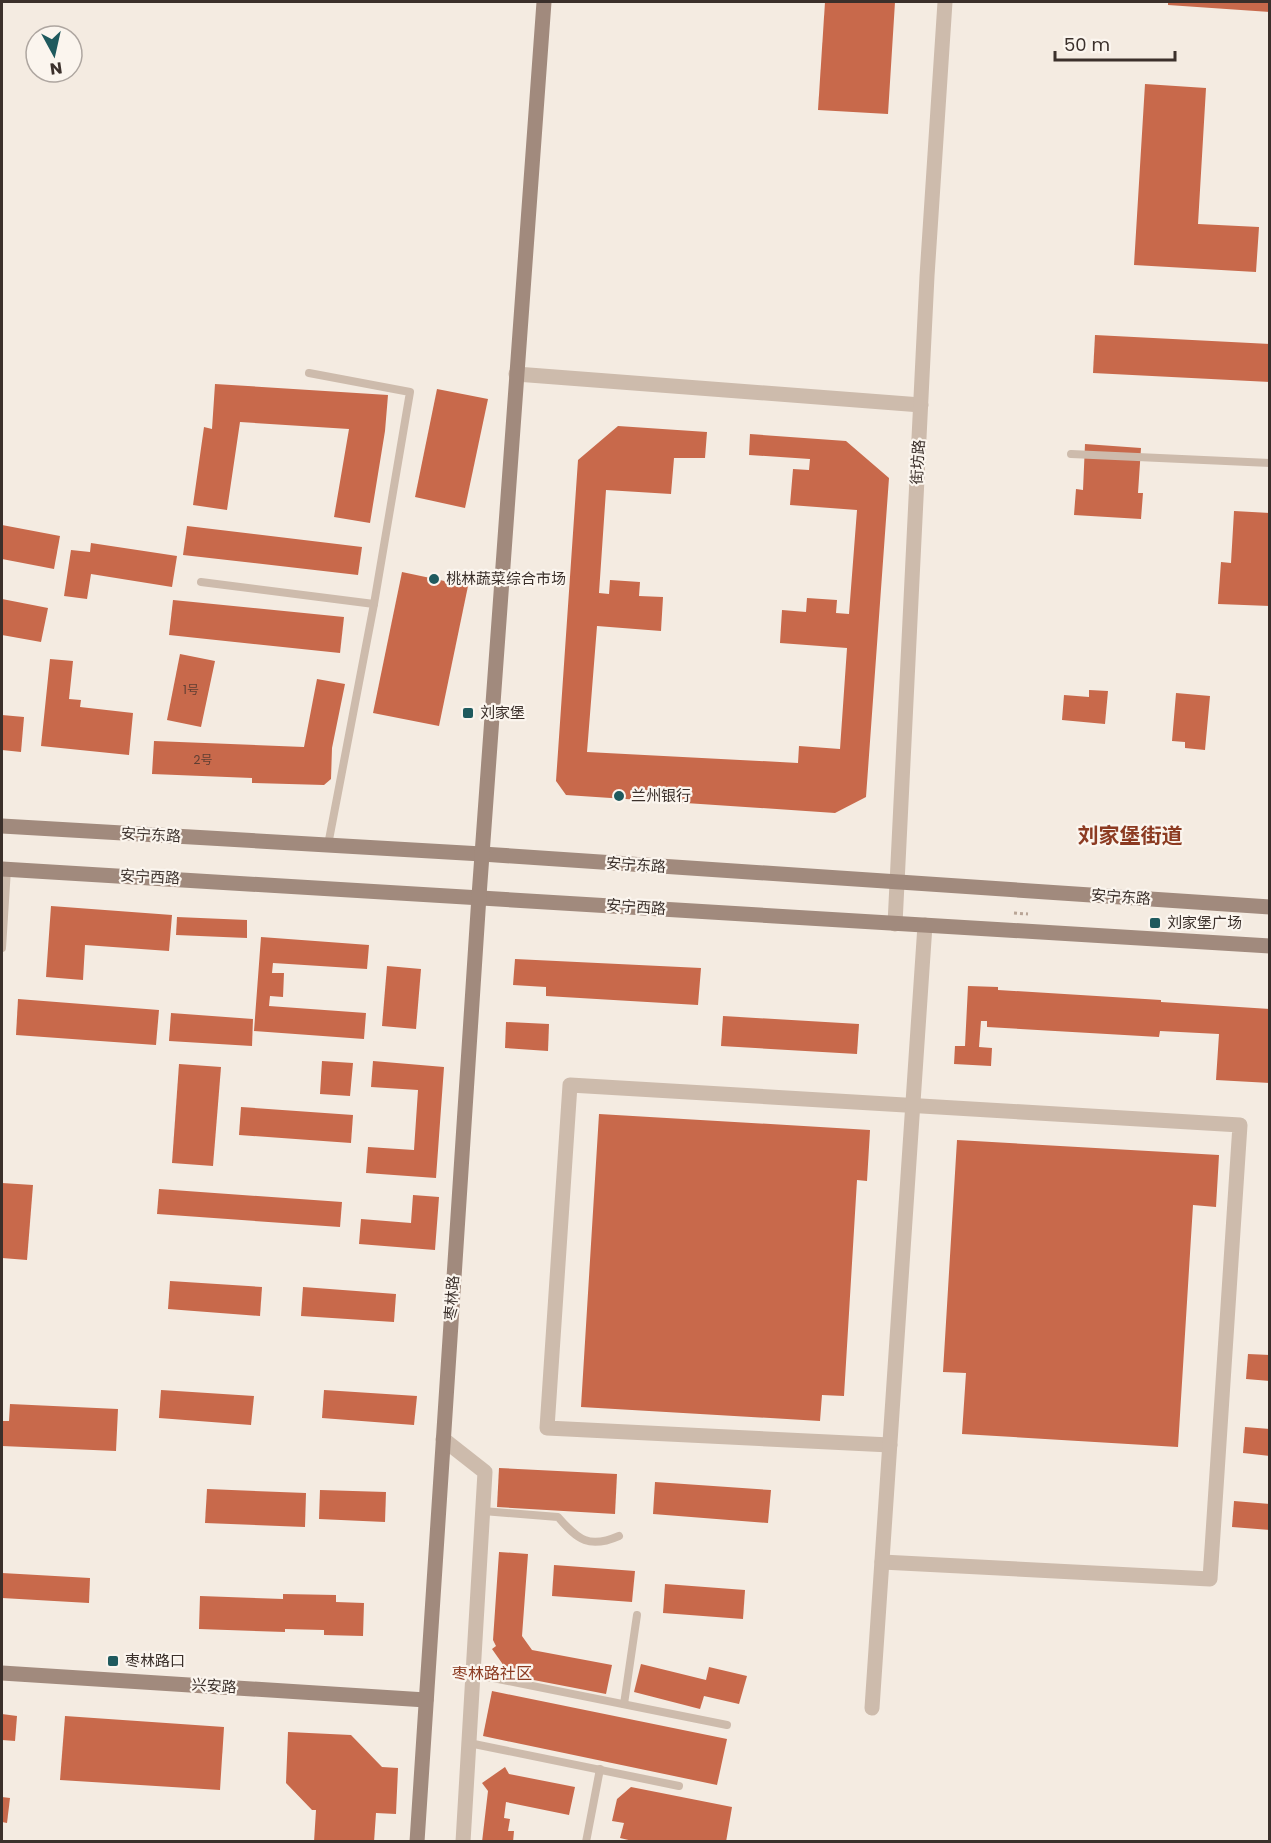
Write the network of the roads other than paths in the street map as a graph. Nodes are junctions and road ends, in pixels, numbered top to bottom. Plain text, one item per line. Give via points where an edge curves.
1 (544, 2) edge
2 (945, 2) edge
3 (309, 373) dead end
4 (516, 374) junction
5 (921, 405) junction
6 (1071, 454) dead end
7 (1269, 464) edge
8 (201, 582) dead end
9 (374, 604) junction
10 (2, 826) edge
11 (328, 845) junction
12 (482, 854) junction
13 (4, 869) edge
14 (897, 883) junction
15 (479, 896) junction
16 (1269, 907) edge
17 (895, 924) junction
18 (925, 925) junction
19 (1269, 946) edge
20 (2, 948) edge
21 (912, 1105) junction
22 (443, 1439) junction
23 (890, 1445) junction
24 (483, 1511) junction
25 (619, 1536) dead end
26 (882, 1562) junction
27 (637, 1615) dead end
28 (2, 1673) edge
29 (473, 1674) junction
30 (426, 1700) junction
31 (624, 1704) junction
32 (872, 1708) dead end
33 (727, 1725) dead end
34 (469, 1743) junction
35 (600, 1769) junction
36 (679, 1786) dead end
37 (417, 1842) edge
38 (464, 1842) edge
39 (586, 1842) edge

1 - 4 main road, 枣林路
2 - 5 street, 街坊路
3 - 9 lane via 410,392
4 - 5 street
4 - 12 main road, 枣林路
5 - 14 street, 街坊路
6 - 7 lane
8 - 9 lane
9 - 11 lane
10 - 11 main road, 安宁东路
11 - 12 main road, 安宁东路
12 - 14 main road, 安宁东路
12 - 15 main road, 枣林路
13 - 15 main road, 安宁西路
13 - 20 lane
14 - 16 main road, 安宁东路
14 - 17 street, 街坊路
15 - 17 main road, 安宁西路
15 - 22 main road, 枣林路
17 - 18 main road, 安宁西路
18 - 19 main road, 安宁西路
18 - 21 street
21 - 23 street
21 - 23 street via 570,1085 547,1428
21 - 26 street via 1240,1125 1210,1578
22 - 24 street via 486,1472
22 - 30 main road, 枣林路
23 - 26 street
24 - 25 lane via 558,1517 570,1531 590,1543 603,1543
24 - 29 street
26 - 32 street
27 - 31 lane
28 - 30 main road, 兴安路
29 - 31 lane
29 - 34 street
30 - 37 main road, 枣林路
31 - 33 lane
34 - 35 lane
34 - 38 street
35 - 36 lane
35 - 39 lane

